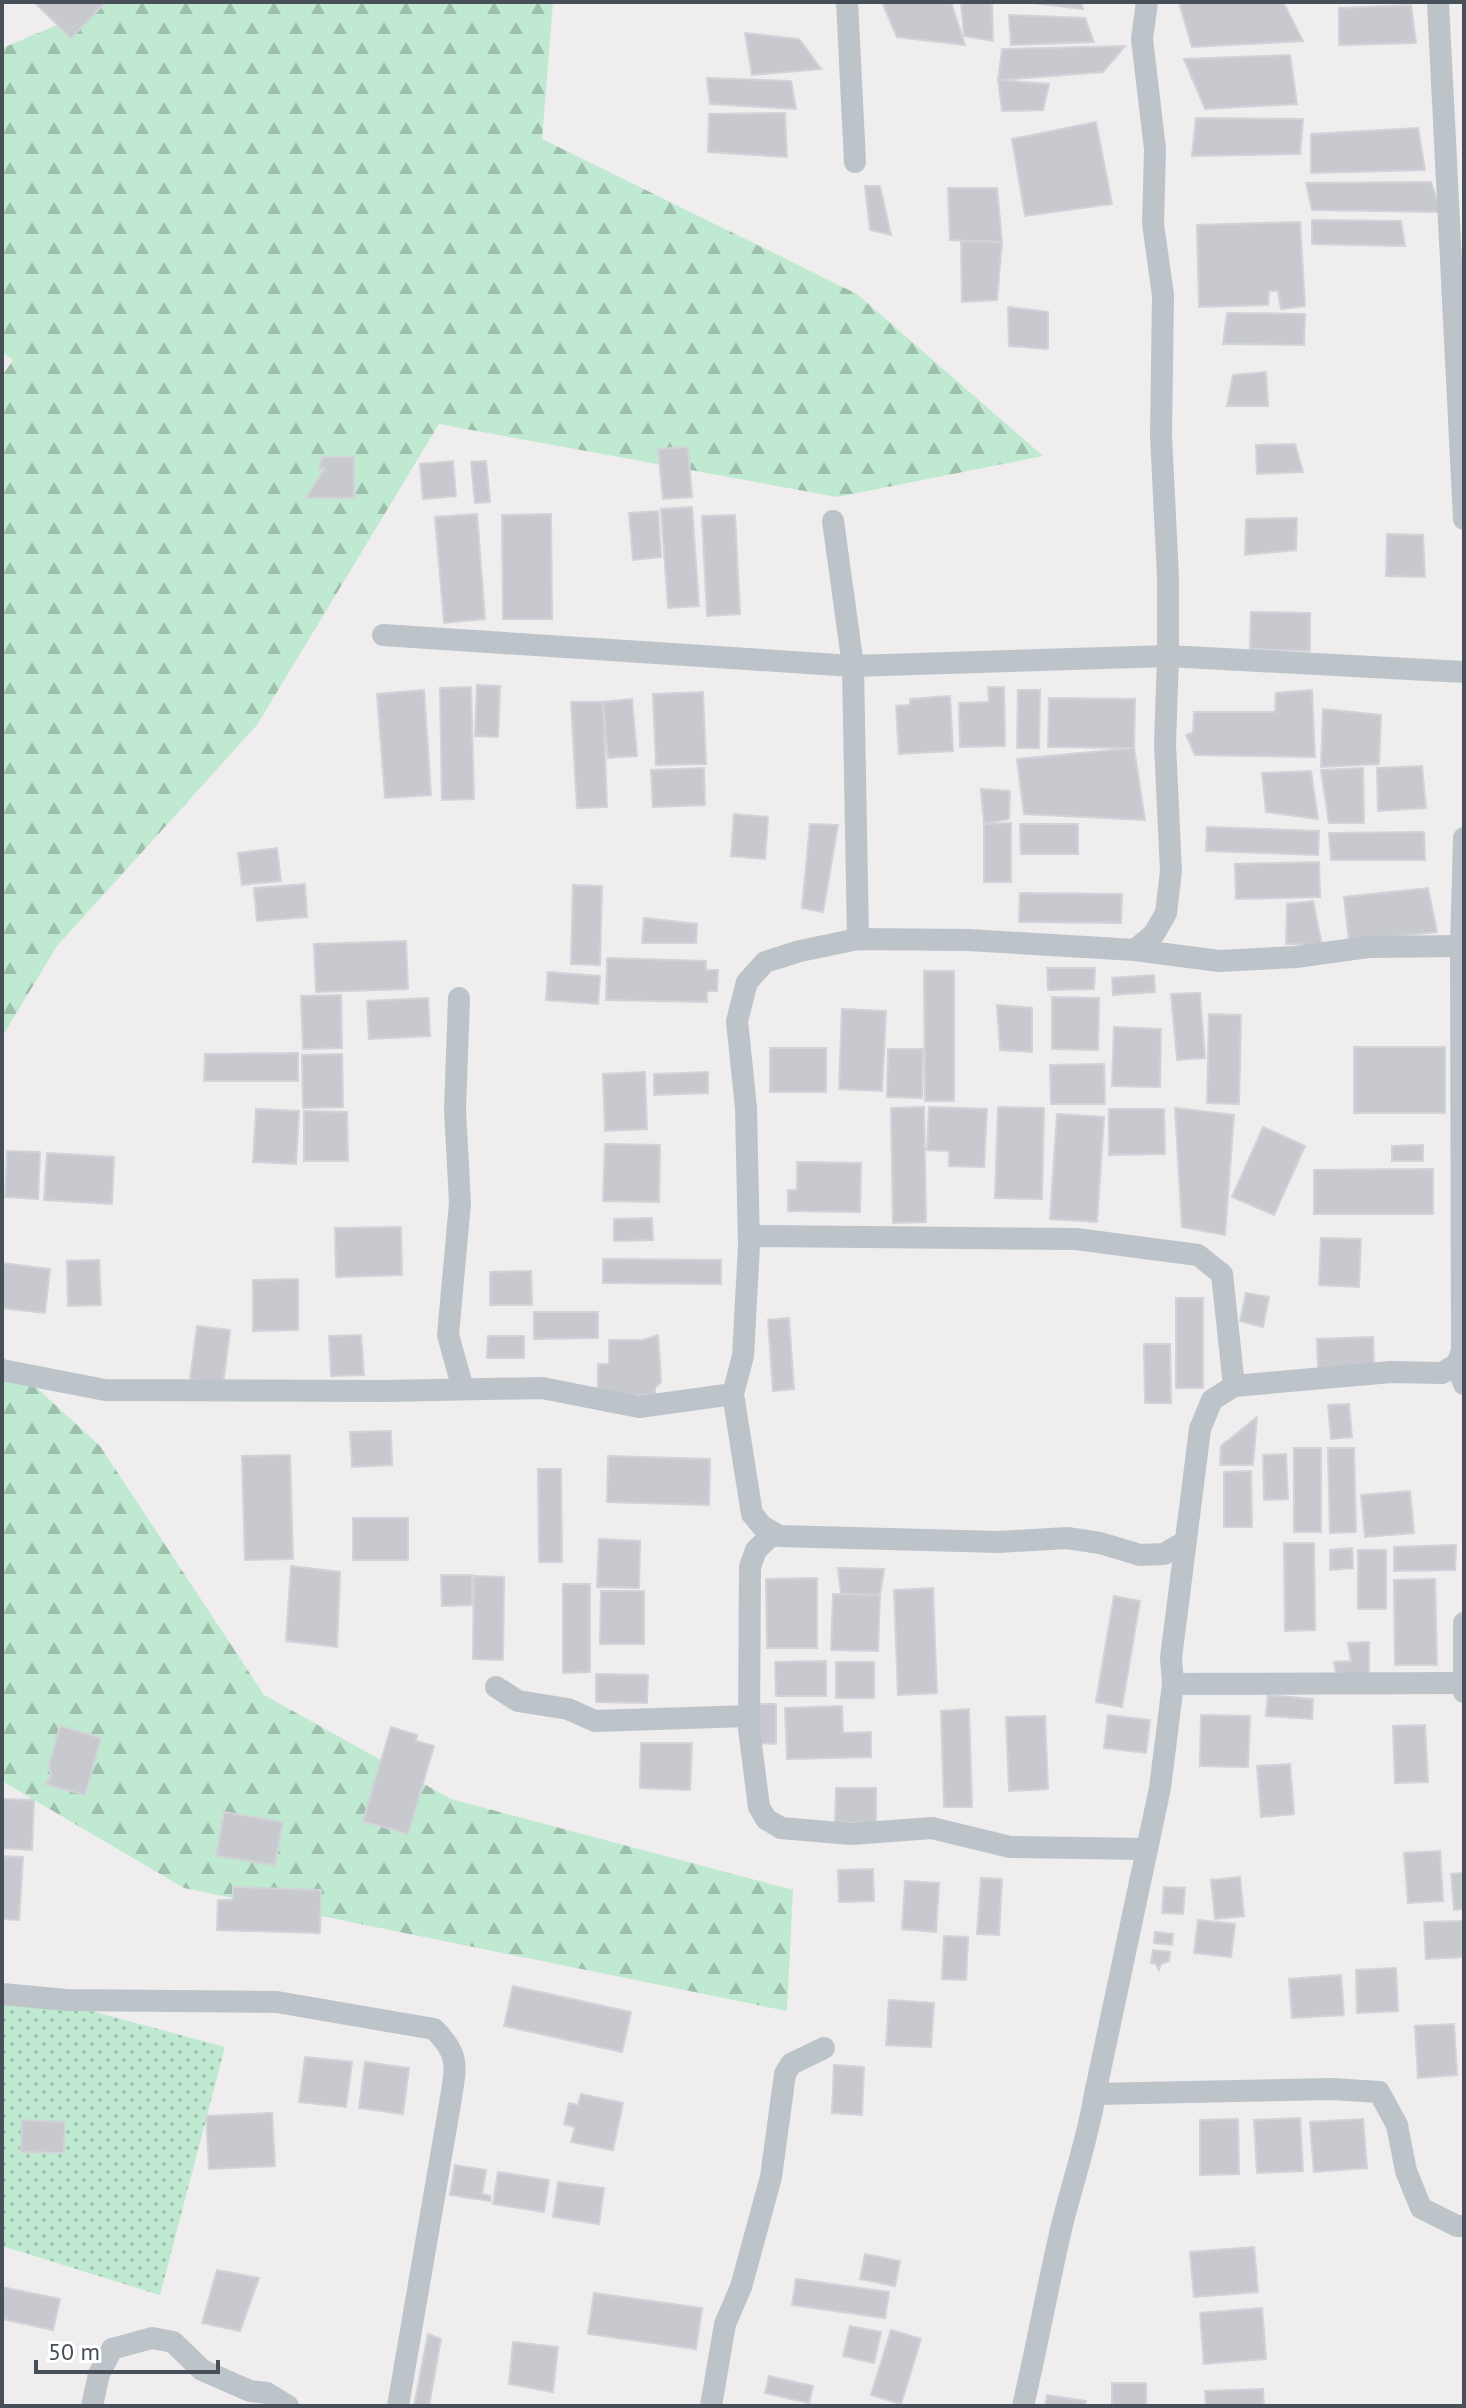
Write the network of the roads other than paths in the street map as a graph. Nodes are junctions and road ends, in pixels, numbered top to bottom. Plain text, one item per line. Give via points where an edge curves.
1 (847, 2) edge
2 (1147, 2) edge
3 (1438, 2) edge
4 (855, 162) dead end
5 (1464, 519) edge
6 (833, 521) dead end
7 (383, 635) dead end
8 (1168, 656) junction
9 (853, 666) junction
10 (1464, 672) edge
11 (1464, 838) edge
12 (858, 939) junction
13 (1461, 946) junction
14 (1135, 950) junction
15 (459, 998) dead end
16 (749, 1236) junction
17 (2, 1370) edge
18 (1460, 1374) edge
19 (1234, 1386) junction
20 (463, 1389) junction
21 (733, 1394) junction
22 (774, 1533) junction
23 (1186, 1541) junction
24 (1464, 1623) edge
25 (1173, 1684) junction
26 (496, 1687) dead end
27 (1463, 1687) edge
28 (749, 1716) junction
29 (1147, 1849) junction
30 (2, 1994) edge
31 (824, 2048) dead end
32 (1095, 2094) junction
33 (1464, 2226) edge
34 (92, 2406) edge
35 (288, 2406) edge
36 (398, 2406) edge
37 (711, 2406) edge
38 (1023, 2406) edge

1 - 4 street
2 - 8 street via 1142,39 1155,149 1153,224 1163,295
3 - 5 street
6 - 9 street
7 - 9 street
8 - 9 street
8 - 10 street
8 - 14 street via 1165,745 1171,871 1166,913 1154,934
9 - 12 street
11 - 13 street
12 - 14 street
12 - 16 street via 765,962 747,982 737,1021 746,1108
13 - 14 street via 1368,947 1219,961
13 - 18 street
15 - 20 street via 455,1110 460,1203 448,1335
16 - 19 street via 1076,1239 1198,1255 1222,1274
16 - 21 street via 743,1356
17 - 20 street via 105,1390
18 - 19 street via 1391,1372
19 - 23 street via 1212,1400 1200,1429
20 - 21 street via 542,1388 639,1407
21 - 22 street via 752,1514
22 - 23 street via 998,1542 1067,1538 1140,1555 1164,1554
22 - 28 street via 756,1550 750,1567
23 - 25 street via 1171,1658
24 - 27 street
25 - 27 street
25 - 29 street
26 - 28 street via 518,1701 568,1709 595,1721
28 - 29 street via 759,1807 781,1828 851,1834 932,1828 1010,1847
29 - 32 street
30 - 36 street via 66,2000 277,2002 434,2029 449,2043 456,2062
31 - 37 street via 791,2064 785,2074 771,2177 741,2287 725,2324
32 - 33 street via 1379,2092 1397,2125 1406,2171 1421,2208
32 - 38 street
34 - 35 street via 112,2349 152,2338 173,2342 202,2370

